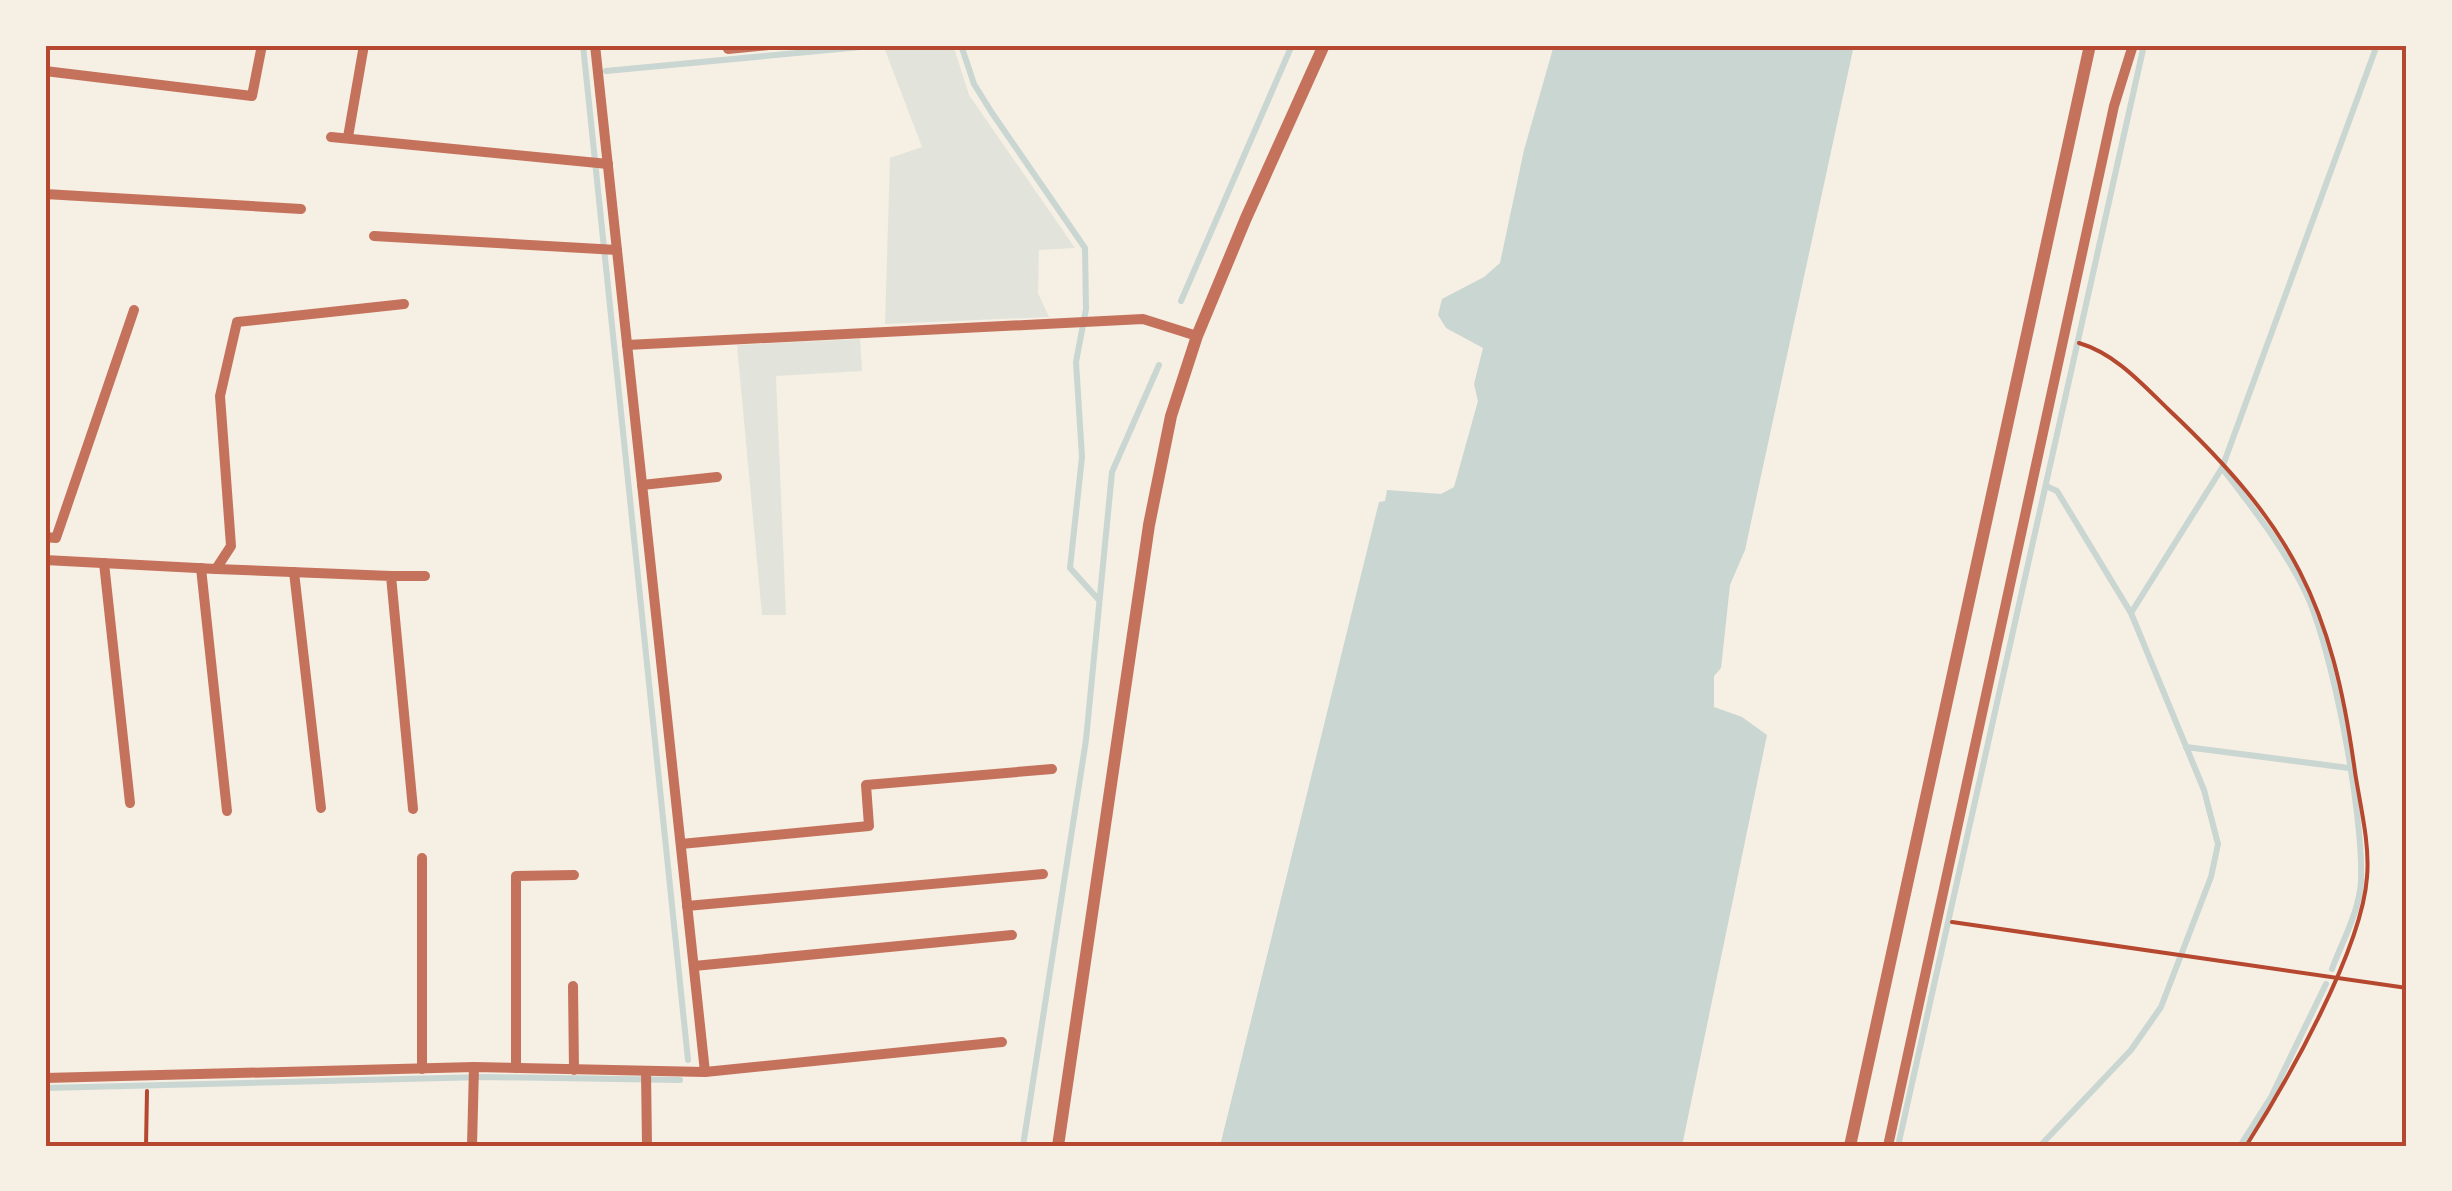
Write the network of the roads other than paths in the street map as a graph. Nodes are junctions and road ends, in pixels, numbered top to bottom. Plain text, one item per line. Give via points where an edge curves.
1 (262, 45) edge
2 (364, 45) edge
3 (595, 45) edge
4 (728, 45) edge
5 (769, 45) edge
6 (1324, 45) edge
7 (2102, 45) edge
8 (2133, 45) edge
9 (2089, 49) edge
10 (45, 71) edge
11 (331, 137) dead end
12 (348, 137) junction
13 (599, 164) junction
14 (45, 194) edge
15 (301, 209) dead end
16 (374, 236) dead end
17 (608, 251) junction
18 (404, 304) dead end
19 (134, 310) dead end
20 (1197, 336) junction
21 (627, 345) junction
22 (716, 476) dead end
23 (642, 485) junction
24 (45, 538) edge
25 (45, 560) edge
26 (104, 564) junction
27 (201, 568) junction
28 (216, 569) junction
29 (294, 572) junction
30 (390, 576) junction
31 (425, 576) dead end
32 (1052, 769) dead end
33 (130, 803) dead end
34 (321, 808) dead end
35 (413, 808) dead end
36 (227, 812) dead end
37 (681, 844) junction
38 (422, 858) dead end
39 (1043, 874) dead end
40 (574, 875) dead end
41 (687, 906) junction
42 (1012, 935) dead end
43 (694, 966) junction
44 (573, 986) dead end
45 (1002, 1042) dead end
46 (422, 1068) junction
47 (516, 1068) junction
48 (574, 1070) junction
49 (705, 1072) junction
50 (474, 1074) junction
51 (45, 1078) edge
52 (646, 1078) junction
53 (472, 1146) edge
54 (647, 1146) edge
55 (1058, 1146) edge
56 (1850, 1146) edge
57 (1888, 1146) edge

1 - 10 street via 252,96
2 - 12 street
3 - 13 street
4 - 5 street
6 - 20 street
7 - 9 street
8 - 57 street via 2114,106
9 - 56 street
11 - 12 street
12 - 13 street
13 - 17 street
14 - 15 street
16 - 17 street
17 - 21 street
18 - 28 street via 238,322 220,396 231,546
19 - 24 street via 56,538
20 - 21 street via 1143,319
20 - 55 street via 1171,416 1149,524
21 - 23 street
22 - 23 street
23 - 37 street
25 - 26 street
26 - 27 street
26 - 33 street
27 - 28 street
27 - 36 street
28 - 29 street
29 - 30 street
29 - 34 street
30 - 31 street
30 - 35 street
32 - 37 street via 866,786 869,826
37 - 41 street
38 - 46 street
39 - 41 street
40 - 47 street via 516,876
41 - 43 street
42 - 43 street
43 - 49 street
44 - 48 street
45 - 49 street
46 - 50 street
46 - 51 street
47 - 48 street
47 - 50 street
48 - 52 street
49 - 52 street
50 - 53 street
52 - 54 street

